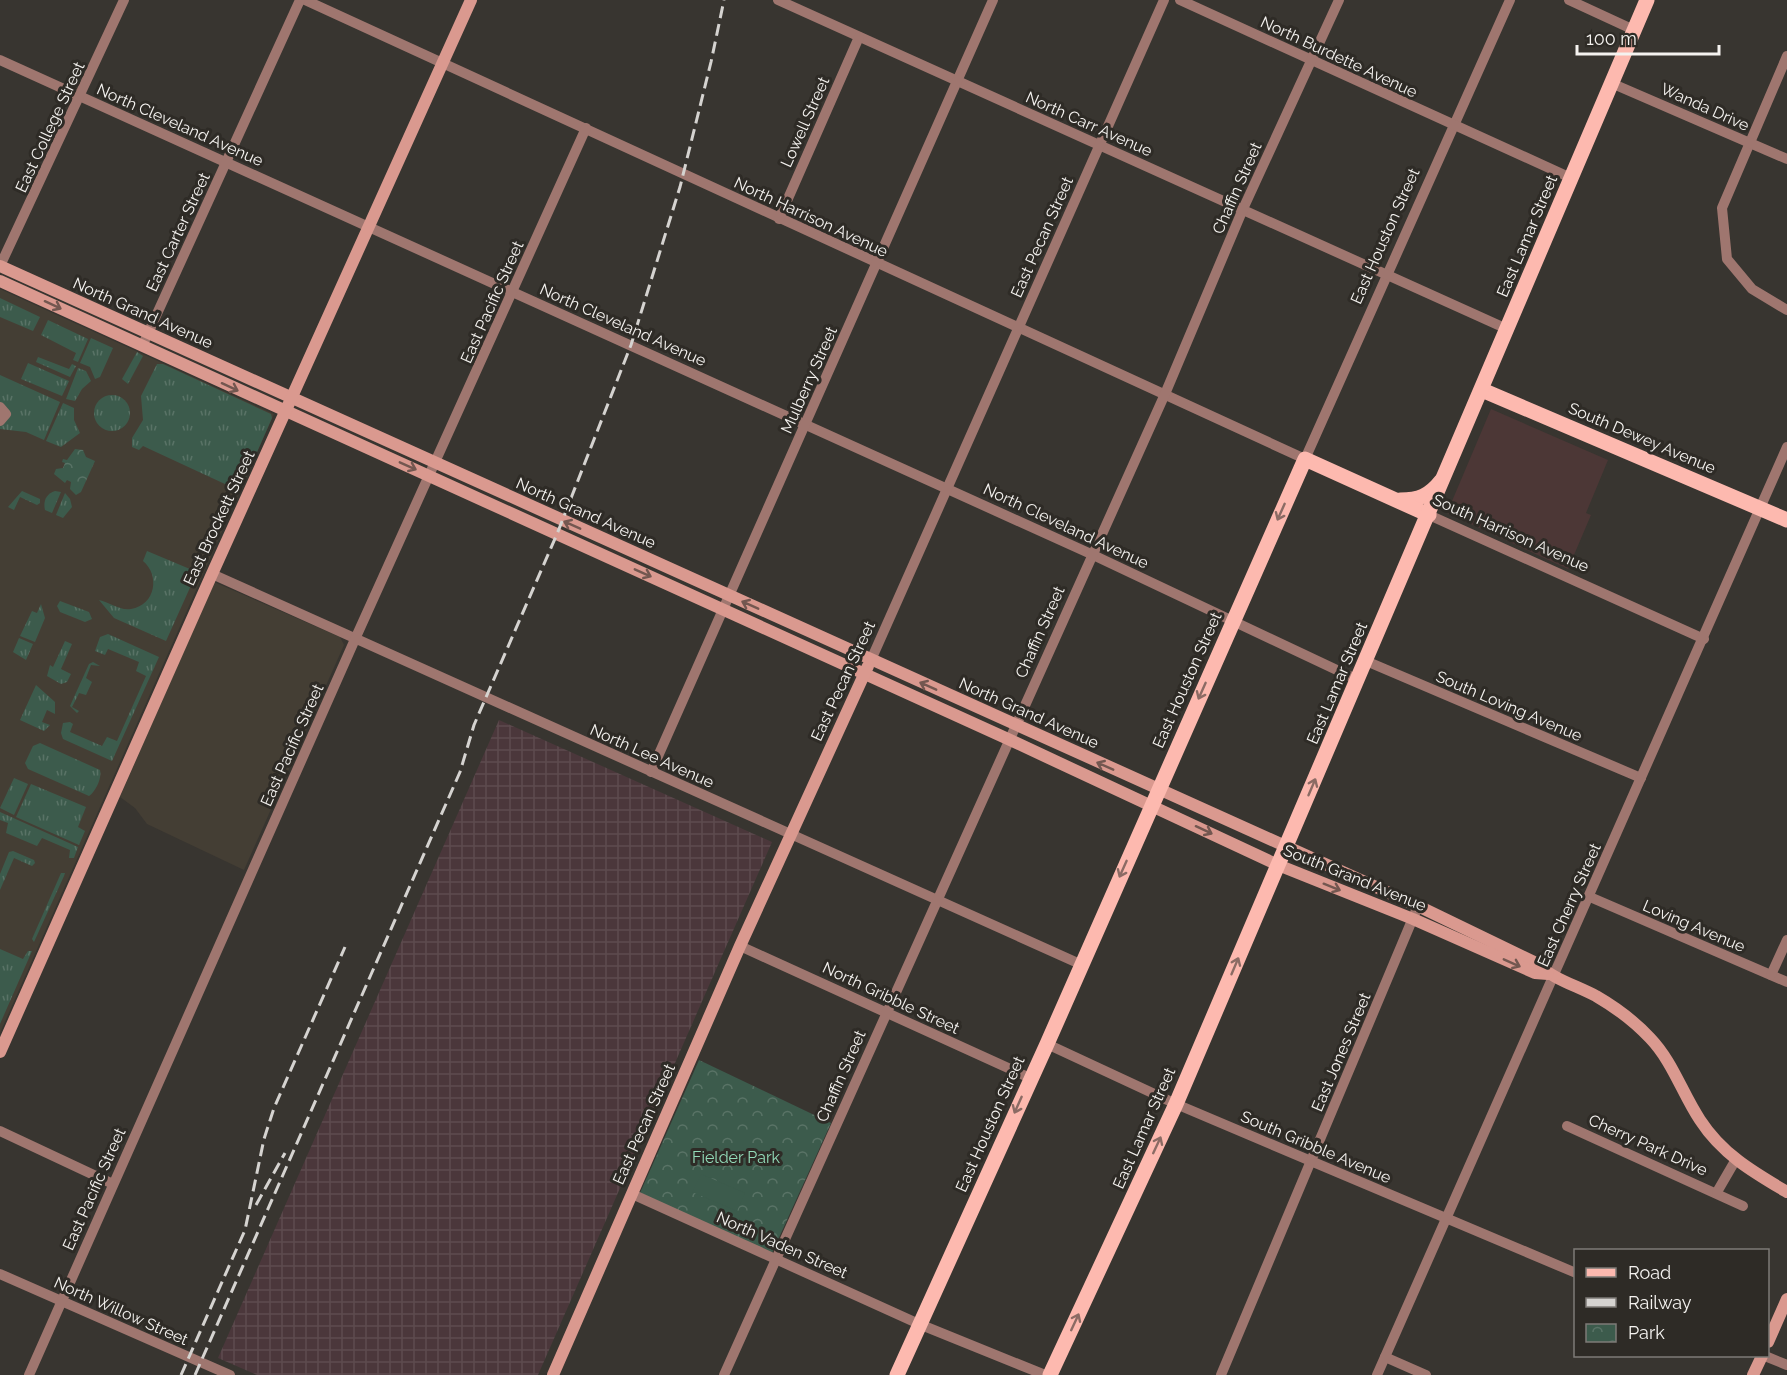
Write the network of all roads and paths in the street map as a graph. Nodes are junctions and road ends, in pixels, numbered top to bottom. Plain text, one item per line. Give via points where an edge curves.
1 (124, 0) edge
2 (300, 0) edge
3 (305, 0) edge
4 (471, 0) edge
5 (778, 0) edge
6 (993, 0) edge
7 (1164, 0) edge
8 (1180, 0) edge
9 (1339, 0) edge
10 (1510, 0) edge
11 (1569, 0) edge
12 (1647, 0) edge
13 (1634, 30) junction
14 (859, 37) junction
15 (1787, 56) edge
16 (0, 60) edge
17 (1311, 62) junction
18 (442, 63) junction
19 (958, 81) junction
20 (1611, 82) junction
21 (81, 97) junction
22 (1453, 126) junction
23 (586, 128) junction
24 (1749, 142) junction
25 (1101, 146) junction
26 (1787, 159) edge
27 (226, 163) junction
28 (1571, 178) junction
29 (1243, 208) junction
30 (778, 219) junction
31 (369, 227) junction
32 (879, 264) junction
33 (0, 266) edge
34 (1388, 275) junction
35 (0, 281) edge
36 (513, 292) junction
37 (1787, 310) edge
38 (1020, 329) junction
39 (1507, 329) junction
40 (149, 333) junction
41 (143, 346) junction
42 (1482, 390) junction
43 (1165, 394) junction
44 (292, 399) junction
45 (0, 407) edge
46 (286, 412) junction
47 (0, 421) edge
48 (805, 425) junction
49 (1787, 447) edge
50 (1305, 459) junction
51 (436, 463) junction
52 (1447, 474) junction
53 (430, 475) junction
54 (948, 489) junction
55 (1394, 499) junction
56 (1760, 509) junction
57 (1429, 515) junction
58 (1787, 520) edge
59 (1091, 554) junction
60 (212, 574) junction
61 (729, 595) junction
62 (723, 609) junction
63 (1233, 619) junction
64 (356, 637) junction
65 (1704, 639) junction
66 (871, 660) junction
67 (1366, 661) junction
68 (864, 674) junction
69 (1358, 680) junction
70 (1015, 725) junction
71 (1008, 739) junction
72 (651, 772) junction
73 (1641, 778) junction
74 (1159, 790) junction
75 (1152, 805) junction
76 (791, 835) junction
77 (1286, 848) junction
78 (1316, 861) junction
79 (1278, 865) junction
80 (1308, 877) junction
81 (1590, 897) junction
82 (936, 899) junction
83 (1418, 906) junction
84 (1413, 919) junction
85 (1787, 940) edge
86 (740, 946) junction
87 (1080, 964) junction
88 (1551, 975) junction
89 (1771, 975) junction
90 (1787, 982) edge
91 (886, 1012) junction
92 (1047, 1044) junction
93 (0, 1052) edge
94 (1030, 1078) junction
95 (1176, 1104) junction
96 (1567, 1126) dead end
97 (0, 1131) edge
98 (1735, 1161) junction
99 (1311, 1162) junction
100 (113, 1184) junction
101 (1717, 1192) junction
102 (1787, 1192) edge
103 (632, 1194) junction
104 (1743, 1206) dead end
105 (1447, 1218) junction
106 (775, 1258) junction
107 (0, 1274) edge
108 (1574, 1274) edge
109 (1787, 1299) edge
110 (61, 1301) junction
111 (919, 1324) junction
112 (1769, 1338) edge
113 (1385, 1357) junction
114 (1763, 1357) edge
115 (1767, 1357) edge
116 (1787, 1365) edge
117 (29, 1375) edge
118 (230, 1375) edge
119 (553, 1375) edge
120 (724, 1375) edge
121 (897, 1375) edge
122 (1045, 1375) edge
123 (1050, 1375) edge
124 (1221, 1375) edge
125 (1377, 1375) edge
126 (1426, 1375) edge
127 (1753, 1375) edge

1 - 21 street, East College Street
2 - 27 street, East Carter Street
3 - 18 street, North Harrison Avenue
4 - 18 street, East Brockett Street
5 - 14 street, North Carr Avenue
6 - 19 street, Mulberry Street
7 - 25 street, East Pecan Street
8 - 17 street, North Burdette Avenue
9 - 17 street, Chaffin Street
10 - 22 street, East Houston Street
11 - 13 street
12 - 13 main road, East Lamar Street
13 - 20 main road, East Lamar Street
14 - 19 street, North Carr Avenue
14 - 30 street, Lowell Street
15 - 24 street
16 - 21 street, North Cleveland Avenue
17 - 22 street, North Burdette Avenue
17 - 29 street, Chaffin Street
18 - 23 street, North Harrison Avenue
18 - 31 street, East Brockett Street
19 - 25 street, North Carr Avenue
19 - 32 street, Mulberry Street
20 - 24 street, Wanda Drive
20 - 28 main road, East Lamar Street
21 - 27 street, North Cleveland Avenue
21 - 33 street, East College Street
22 - 28 street, North Burdette Avenue
22 - 34 street, East Houston Street
23 - 30 street, North Harrison Avenue
23 - 36 street, East Pacific Street
24 - 26 street, Wanda Drive
24 - 37 street via 1722,208 1727,259 1752,289
25 - 29 street, North Carr Avenue
25 - 38 street, East Pecan Street
27 - 31 street, North Cleveland Avenue
27 - 40 street, East Carter Street
28 - 39 main road, East Lamar Street
29 - 34 street, North Carr Avenue
29 - 43 street, Chaffin Street
30 - 32 street, North Harrison Avenue
31 - 36 street, North Cleveland Avenue
31 - 44 street, East Brockett Street
32 - 38 street, North Harrison Avenue
32 - 48 street, Mulberry Street
33 - 40 street, North Grand Avenue
34 - 39 street, North Carr Avenue
34 - 50 street, East Houston Street
35 -> 41 street, North Grand Avenue
36 - 48 street, North Cleveland Avenue
36 - 51 street, East Pacific Street
38 - 43 street, North Harrison Avenue
38 - 54 street, East Pecan Street
39 - 42 main road, East Lamar Street
40 - 41 street, East Carter Street
40 - 44 street, North Grand Avenue
41 -> 46 street, North Grand Avenue
42 - 52 main road, East Lamar Street
42 - 56 main road, South Dewey Avenue
43 - 50 street, North Harrison Avenue
43 - 59 street, Chaffin Street
44 - 46 street, East Brockett Street
44 - 51 street, North Grand Avenue
45 - 47 street via 6,414
46 -> 53 street, North Grand Avenue
46 - 60 street, East Brockett Street
48 - 54 street, North Cleveland Avenue
48 - 61 street, Mulberry Street
49 - 56 street, East Cherry Street
50 - 55 main road, South Harrison Avenue
50 -> 63 main road, East Houston Street
51 - 53 street, East Pacific Street
61 -> 51 street, North Grand Avenue
52 - 55 main road via 1422,498
52 - 57 main road, East Lamar Street
53 -> 62 street, North Grand Avenue
53 - 64 street, East Pacific Street
54 - 59 street, North Cleveland Avenue
54 - 66 street, East Pecan Street
55 - 57 main road, South Harrison Avenue
56 - 58 main road, South Dewey Avenue
56 - 65 street, East Cherry Street
57 - 65 street, South Harrison Avenue
57 - 67 main road, East Lamar Street
59 - 63 street, North Cleveland Avenue
59 - 70 street, Chaffin Street
60 - 64 street, North Lee Avenue
60 - 93 street, East Brockett Street
61 - 62 street, Mulberry Street
66 -> 61 street, North Grand Avenue
62 - 68 street, North Grand Avenue
62 - 72 street, Mulberry Street
63 - 69 street, North Cleveland Avenue
63 -> 74 main road, East Houston Street
64 - 72 street, North Lee Avenue
64 - 100 street, East Pacific Street
65 - 73 street, East Cherry Street
66 - 68 street, East Pecan Street
70 -> 66 street, North Grand Avenue
67 - 69 main road, East Lamar Street
67 - 73 street, South Loving Avenue
68 - 71 street, North Grand Avenue
68 - 76 street, East Pecan Street
77 -> 69 main road, East Lamar Street
70 - 71 street, Chaffin Street
74 -> 70 street, North Grand Avenue
71 - 75 street, North Grand Avenue
71 - 82 street, Chaffin Street
72 - 76 street, North Lee Avenue
73 - 81 street, East Cherry Street
74 - 75 main road, East Houston Street
74 - 77 street, South Grand Avenue
75 -> 79 street, South Grand Avenue
75 -> 87 main road, East Houston Street
76 - 82 street, North Lee Avenue
76 - 86 street, East Pecan Street
77 - 78 street, South Grand Avenue
77 - 79 main road, East Lamar Street
78 - 80 street
78 - 83 street, South Grand Avenue
79 - 80 street, South Grand Avenue
95 -> 79 main road, East Lamar Street
80 -> 84 street, South Grand Avenue
81 - 88 street, East Cherry Street
81 - 89 street, Loving Avenue
82 - 87 street, North Lee Avenue
82 - 91 street, Chaffin Street
83 - 84 street, East Jones Street
83 - 88 street, South Grand Avenue via 1536,963
84 -> 88 street, South Grand Avenue via 1534,974
84 - 99 street, East Jones Street
85 - 89 street
86 - 91 street, North Gribble Street
86 - 103 street, East Pecan Street
87 - 92 main road, East Houston Street
88 - 98 street, South Grand Avenue via 1597,996 1650,1038 1667,1060 1698,1119
88 - 105 street, East Cherry Street
89 - 90 street, Loving Avenue
91 - 94 street, North Gribble Street
91 - 106 street, Chaffin Street
92 - 94 main road, East Houston Street
92 - 95 street, South Gribble Avenue
94 -> 111 main road, East Houston Street
95 - 99 street, South Gribble Avenue
123 -> 95 main road, East Lamar Street
96 - 101 street, Cherry Park Drive
97 - 100 street
98 - 101 street, Cherry Park Drive
98 - 102 street, South Grand Avenue
99 - 105 street, South Gribble Avenue
99 - 124 street, East Jones Street
100 - 110 street, East Pacific Street
101 - 104 street, Cherry Park Drive
103 - 106 street, North Vaden Street
103 - 119 street, East Pecan Street
105 - 108 street, South Gribble Avenue
105 - 113 street, East Cherry Street
106 - 111 street, North Vaden Street
106 - 120 street, Chaffin Street
107 - 110 street, North Willow Street
109 - 112 street
110 - 117 street, East Pacific Street
110 - 118 street, North Willow Street
111 - 121 main road, East Houston Street
111 - 122 street, North Vaden Street
113 - 125 street, East Cherry Street
113 - 126 street
114 - 127 street
115 - 116 street

